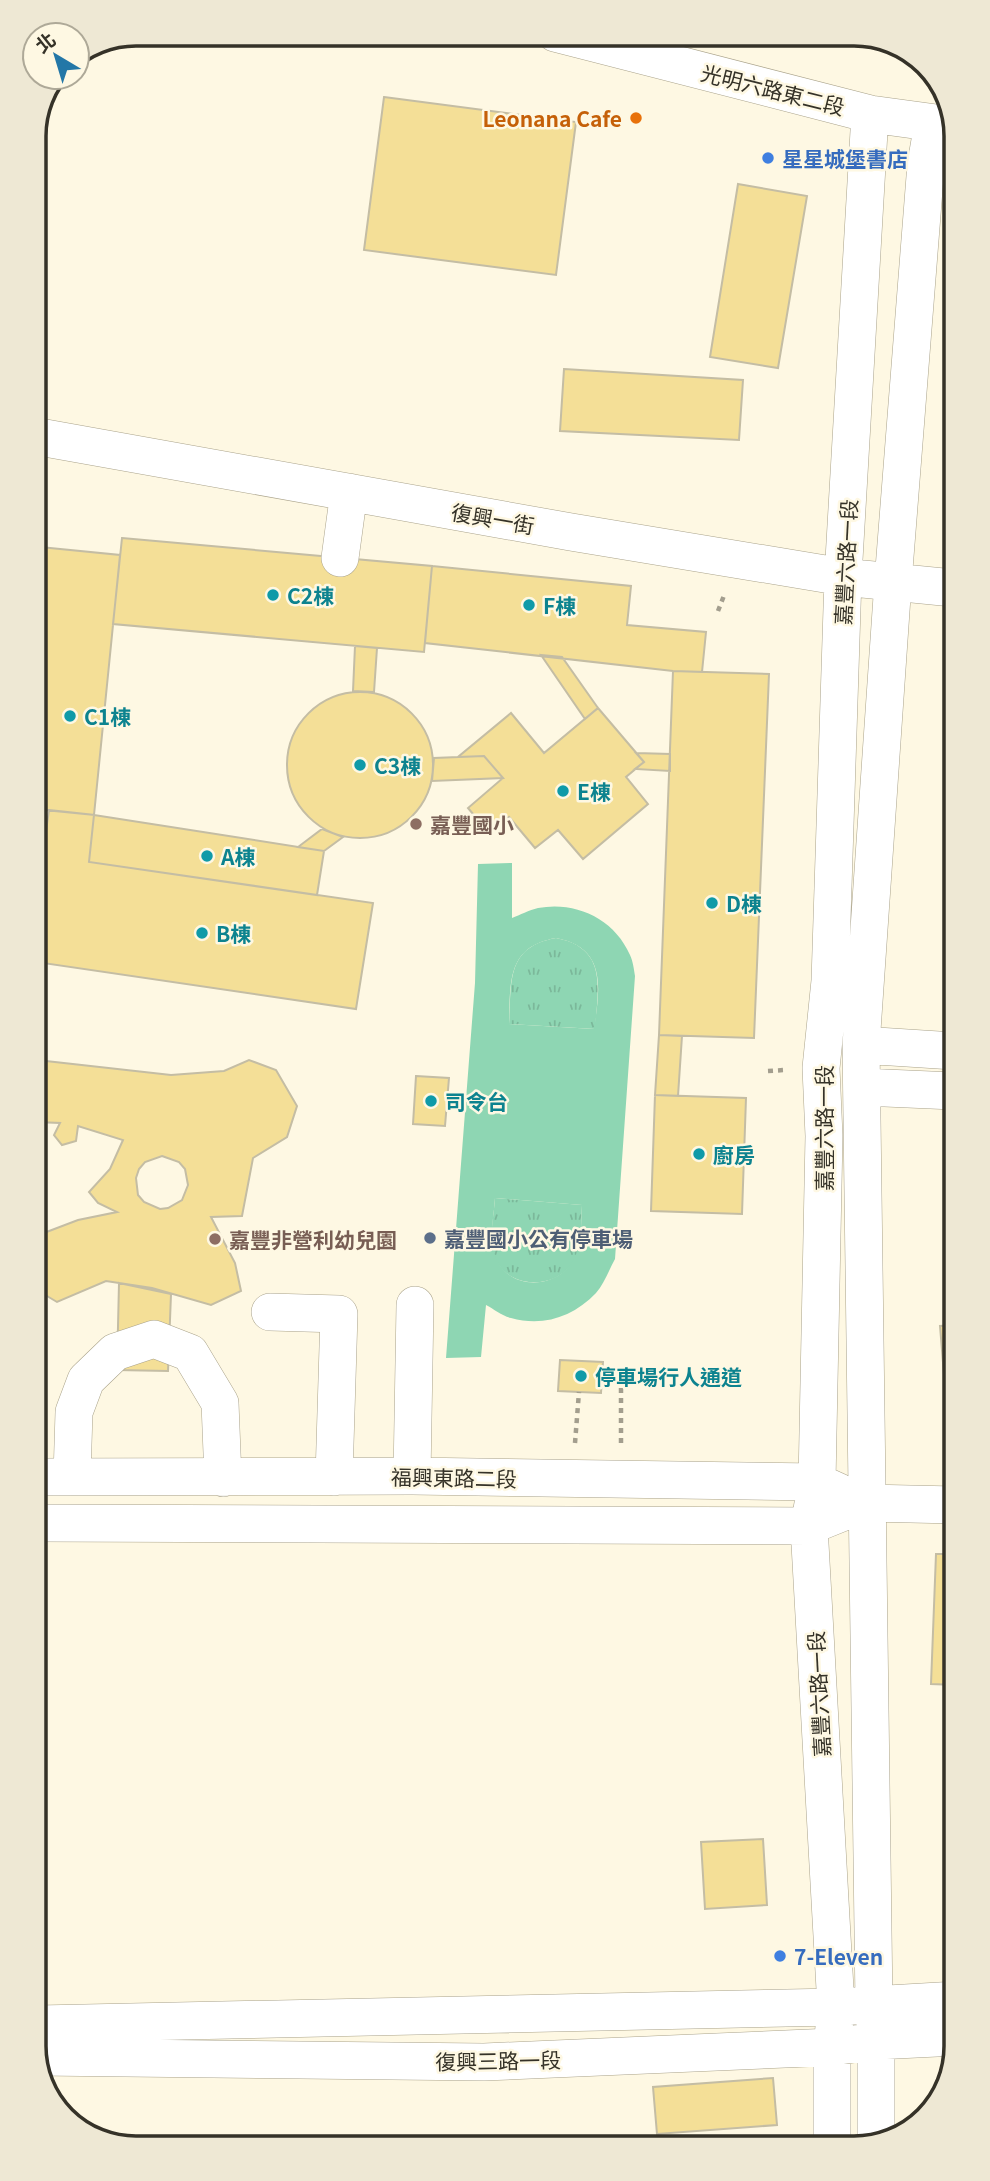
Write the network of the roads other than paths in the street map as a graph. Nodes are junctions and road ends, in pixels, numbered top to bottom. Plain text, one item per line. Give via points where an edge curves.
1 (606, 46) edge
2 (870, 114) junction
3 (942, 124) edge
4 (46, 438) edge
5 (349, 492) junction
6 (340, 558) dead end
7 (843, 577) junction
8 (893, 582) junction
9 (944, 587) edge
10 (861, 1045) junction
11 (944, 1050) edge
12 (862, 1087) junction
13 (944, 1091) edge
14 (415, 1305) dead end
15 (270, 1312) dead end
16 (412, 1476) junction
17 (54, 1477) edge
18 (334, 1477) junction
19 (223, 1478) junction
20 (817, 1482) junction
21 (866, 1503) junction
22 (944, 1505) edge
23 (46, 1523) edge
24 (808, 1526) junction
25 (944, 2001) edge
26 (873, 2004) junction
27 (836, 2007) junction
28 (46, 2024) edge
29 (944, 2038) edge
30 (876, 2041) junction
31 (832, 2047) junction
32 (46, 2057) edge
33 (876, 2133) edge
34 (832, 2136) edge

1 - 2 street, 光明六路東二段
2 - 3 street, 光明六路東二段
2 - 7 street, 嘉豐六路一段
3 - 8 street, 嘉豐六路一段 via 925,178
4 - 5 street, 復興一街
5 - 6 street
5 - 7 street, 復興一街
7 - 8 street, 復興一街
7 - 20 street, 嘉豐六路一段 via 830,981 821,1068 824,1136
8 - 9 street, 復興一街
8 - 10 street, 嘉豐六路一段
10 - 11 street
10 - 12 street, 嘉豐六路一段
12 - 13 street
12 - 21 street, 嘉豐六路一段
14 - 16 street
15 - 18 street via 339,1314
16 - 18 street, 福興東路二段
16 - 20 street, 福興東路二段
17 - 19 street, 福興東路二段
17 - 19 street via 86,1380 115,1352 154,1339 190,1353 220,1403
18 - 19 street, 福興東路二段
20 - 21 street, 福興東路二段
20 - 24 street, 嘉豐六路一段
21 - 22 street, 福興東路二段
21 - 24 street, 福興東路二段
21 - 26 street, 嘉豐六路一段
23 - 24 street, 福興東路二段
24 - 27 street, 嘉豐六路一段
25 - 26 street
26 - 27 street
26 - 30 street, 嘉豐六路一段
27 - 28 street
27 - 31 street, 嘉豐六路一段
29 - 30 street, 復興三路一段
30 - 31 street, 復興三路一段
30 - 33 street, 嘉豐六路一段
31 - 32 street, 復興三路一段 via 484,2062
31 - 34 street, 嘉豐六路一段

